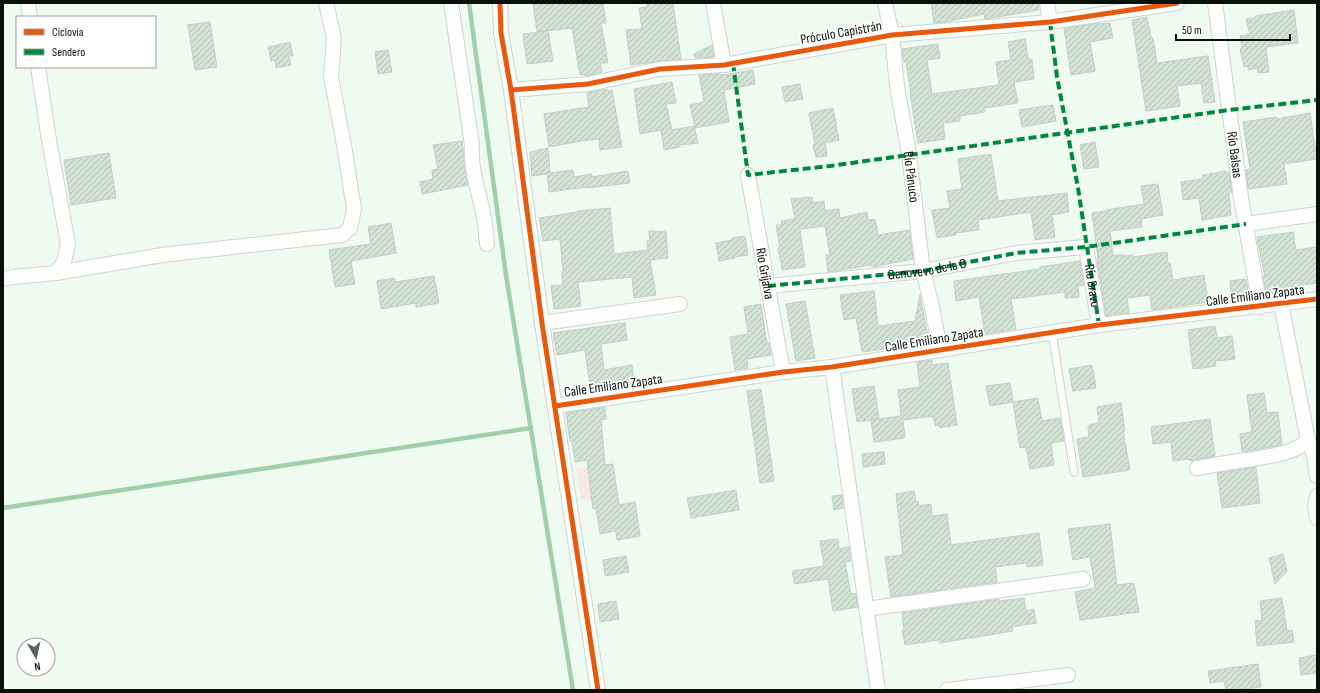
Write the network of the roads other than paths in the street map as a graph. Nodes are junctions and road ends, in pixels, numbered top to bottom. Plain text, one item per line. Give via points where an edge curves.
1 (28, 3) edge
2 (326, 3) edge
3 (451, 3) edge
4 (500, 3) edge
5 (713, 3) edge
6 (885, 3) edge
7 (1047, 3) edge
8 (1177, 3) edge
9 (1215, 3) edge
10 (30, 16) edge
11 (1050, 22) junction
12 (892, 35) junction
13 (724, 65) junction
14 (38, 68) edge
15 (510, 90) junction
16 (748, 175) dead end
17 (1317, 214) edge
18 (1246, 224) junction
19 (487, 244) dead end
20 (1086, 247) joint
21 (923, 271) junction
22 (56, 273) junction
23 (3, 279) edge
24 (768, 286) junction
25 (1317, 299) edge
26 (680, 304) dead end
27 (1281, 304) junction
28 (1260, 306) junction
29 (542, 324) junction
30 (1099, 325) junction
31 (1052, 332) junction
32 (940, 350) junction
33 (832, 367) junction
34 (783, 372) junction
35 (555, 406) junction
36 (1308, 440) junction
37 (1197, 468) dead end
38 (1074, 472) dead end
39 (1317, 476) edge
40 (1317, 496) edge
41 (1317, 518) edge
42 (1083, 579) dead end
43 (866, 610) junction
44 (1068, 675) dead end
45 (598, 690) edge
46 (878, 690) edge
47 (947, 690) edge

1 - 10 street
2 - 22 street via 334,38 331,77 354,209 350,228 342,235 162,255
3 - 19 street via 472,145 471,158 485,220
4 - 15 street
5 - 13 street
6 - 12 street, Río Pánuco
7 - 11 street
8 - 11 street, Próculo Capistrán
9 - 18 street, Río Balsas
11 - 12 street, Próculo Capistrán
12 - 13 street, Próculo Capistrán
12 - 21 street, Río Pánuco via 896,86 909,154
13 - 15 street, Próculo Capistrán via 660,69 588,84
14 - 22 street via 68,244 64,262
15 - 29 street
16 - 24 street, Rio Grijalva
17 - 18 street
18 - 28 street, Río Balsas
20 - 21 street, Genovevo de la O via 1016,253
20 - 30 street, Río Bravo
21 - 24 street, Genovevo de la O
21 - 32 street, Río Pánuco
22 - 23 street
24 - 34 street, Rio Grijalva
25 - 27 street, Calle Emiliano Zapata
26 - 29 street
27 - 28 street, Calle Emiliano Zapata
27 - 36 street
28 - 30 street, Calle Emiliano Zapata
29 - 35 street
30 - 31 street, Calle Emiliano Zapata
31 - 32 street, Calle Emiliano Zapata
31 - 38 lane
32 - 33 street, Calle Emiliano Zapata
33 - 34 street, Calle Emiliano Zapata
33 - 43 street
34 - 35 street, Calle Emiliano Zapata
35 - 45 street
36 - 37 street via 1303,446 1279,454
36 - 39 street via 1314,455
40 - 41 street
42 - 43 street
43 - 46 street
44 - 47 street

